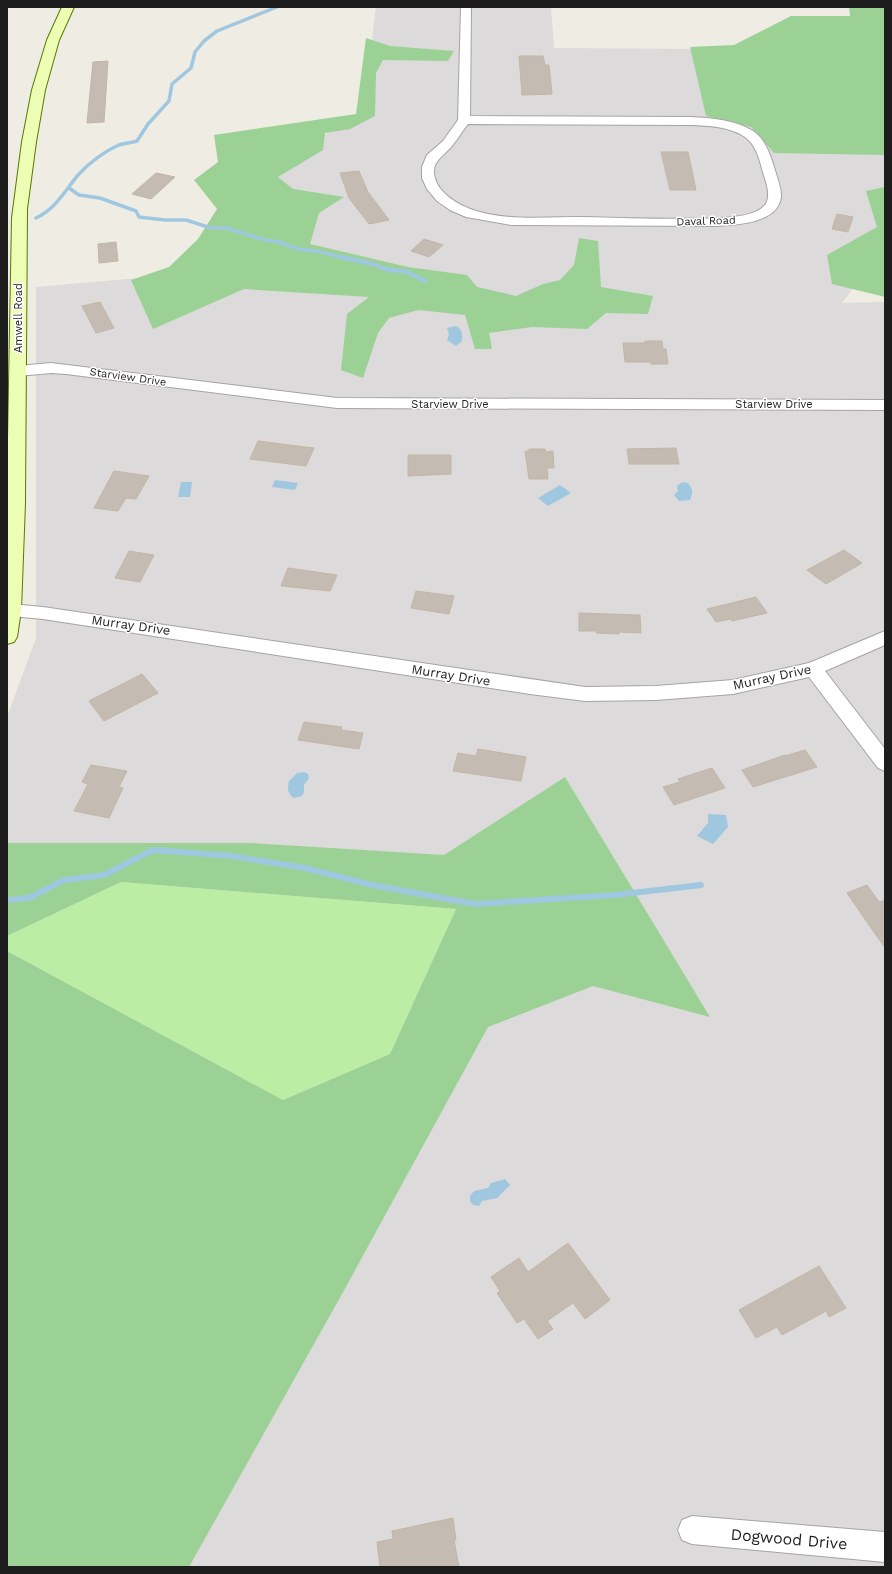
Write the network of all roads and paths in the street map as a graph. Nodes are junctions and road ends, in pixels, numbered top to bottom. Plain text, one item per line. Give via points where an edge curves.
1 (68, 7) edge
2 (466, 7) edge
3 (464, 120) junction
4 (18, 371) junction
5 (885, 405) edge
6 (11, 610) junction
7 (7, 636) edge
8 (885, 638) edge
9 (813, 669) junction
10 (885, 763) edge
11 (692, 1530) dead end
12 (885, 1547) edge

1 - 4 main road, Amwell Road via 38,86 22,187 18,251
2 - 3 street
3 - 3 street, Daval Road via 691,121 714,122 733,127 746,132 757,141 762,150 774,196 773,203 767,210 747,219 714,222 511,221 471,214 442,198 433,189 428,178 431,158 447,144
4 - 5 street, Starview Drive via 66,369 337,404
4 - 6 main road, Amwell Road via 16,511
6 - 7 main road, Amwell Road
6 - 9 street, Murray Drive via 74,617 585,694 696,691
8 - 9 street, Murray Drive
9 - 10 street
11 - 12 street, Dogwood Drive

